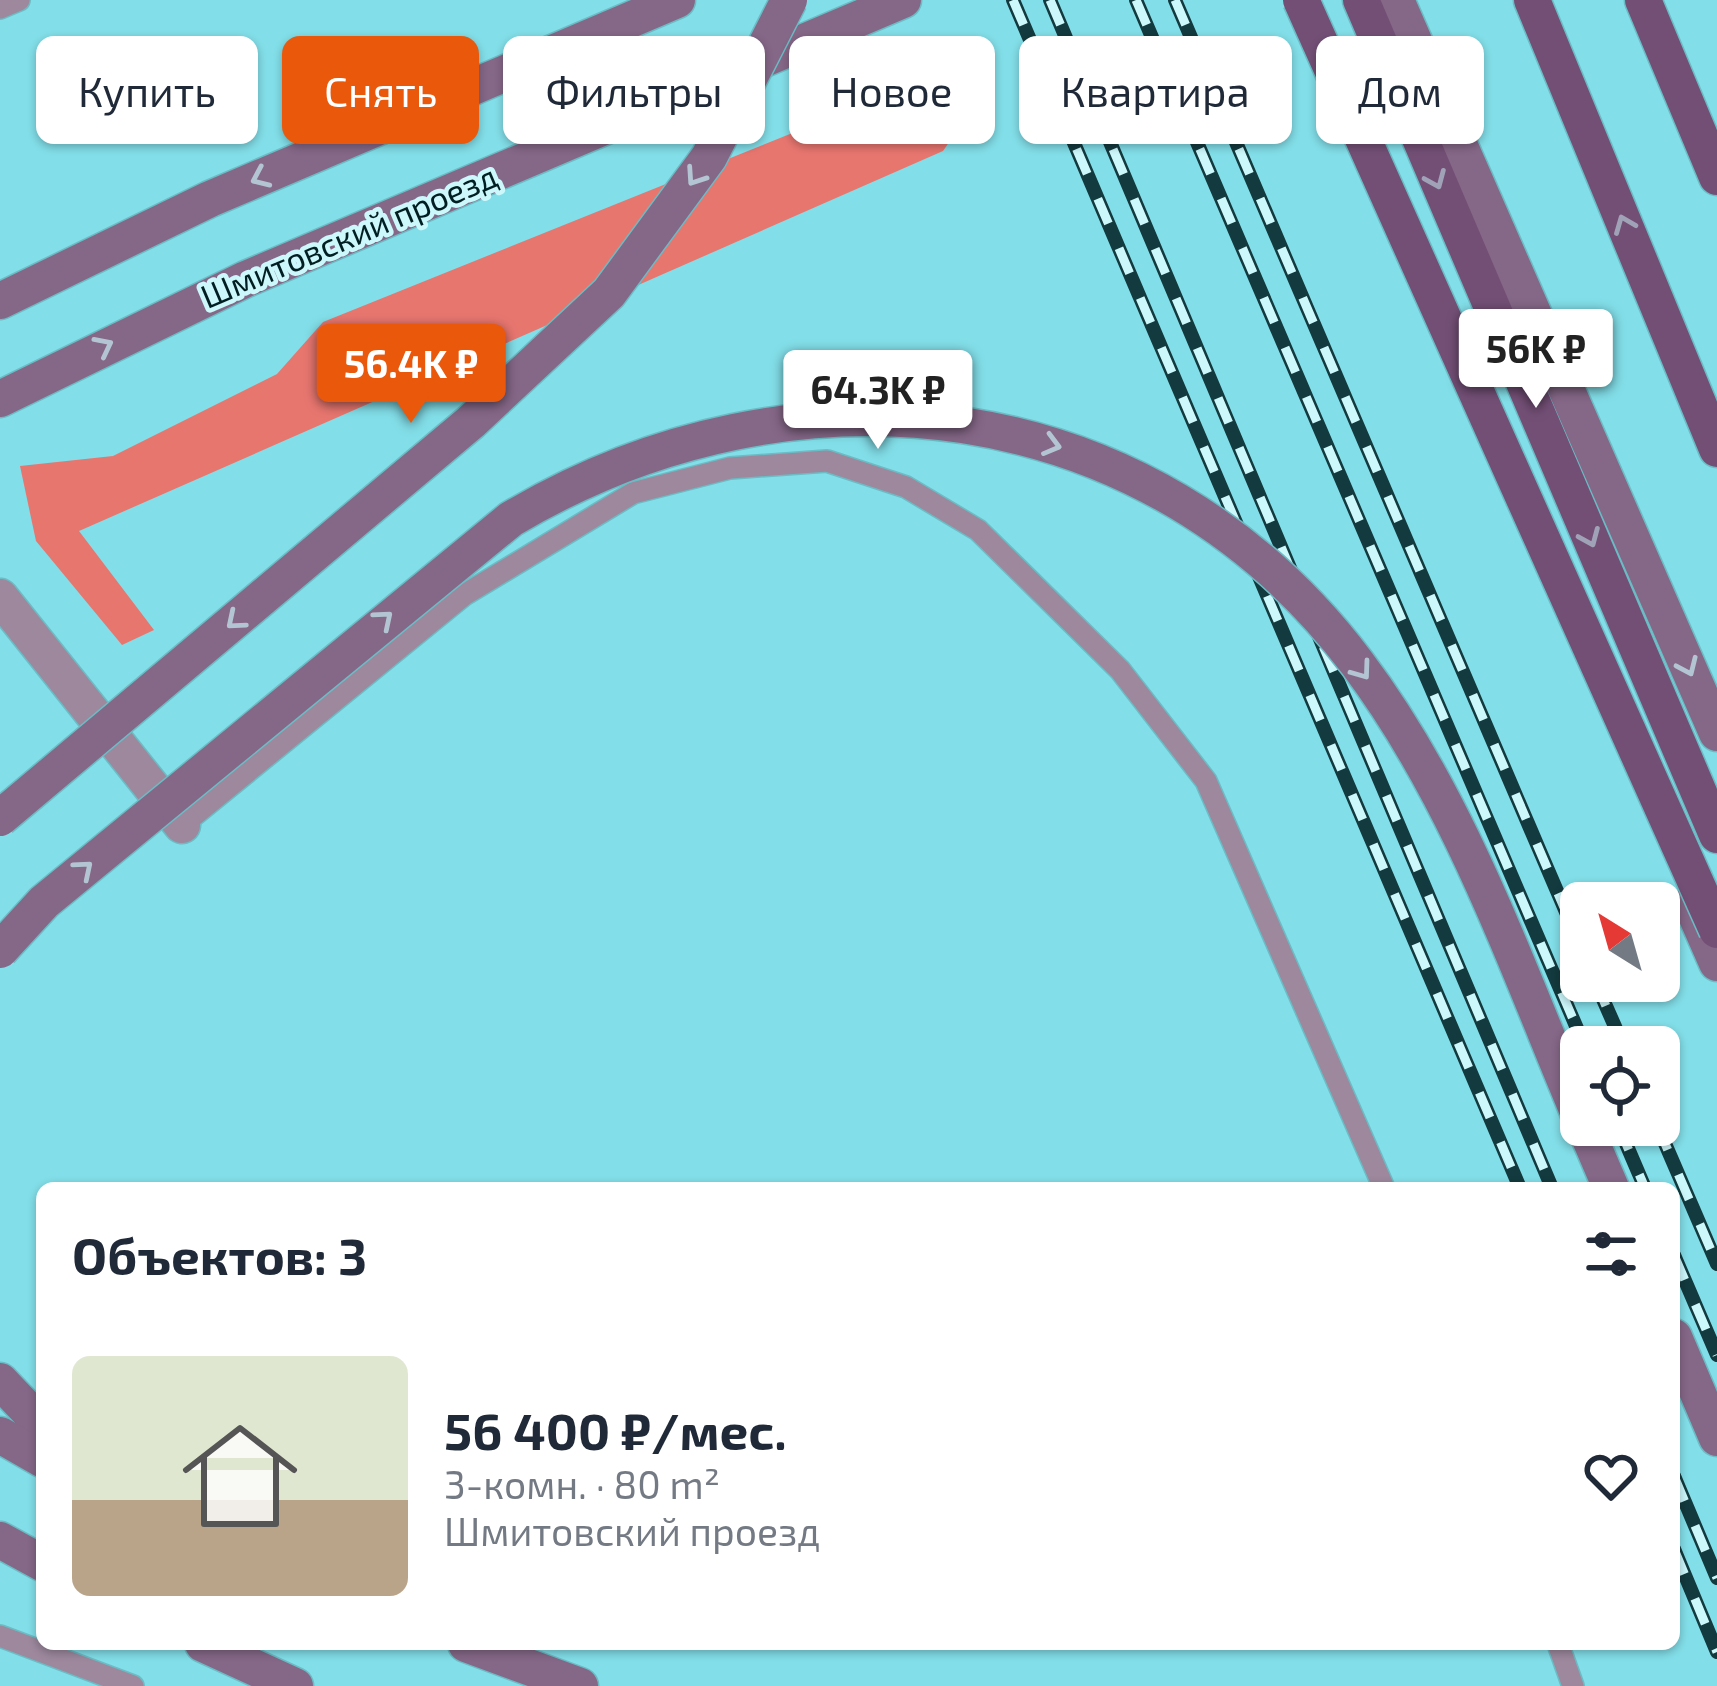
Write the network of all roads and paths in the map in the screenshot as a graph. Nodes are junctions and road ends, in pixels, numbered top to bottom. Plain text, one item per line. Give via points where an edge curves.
1 (19, 0) edge
2 (676, 0) edge
3 (789, 0) edge
4 (903, 0) edge
5 (1300, 0) edge
6 (1321, 0) edge
7 (1361, 0) edge
8 (1396, 0) edge
9 (1532, 0) edge
10 (0, 8) edge
11 (1648, 12) edge
12 (1386, 36) edge
13 (1401, 36) edge
14 (1438, 144) edge
15 (1442, 144) edge
16 (1717, 152) edge
17 (1717, 177) edge
18 (0, 301) edge
19 (0, 399) edge
20 (1717, 448) edge
21 (0, 597) edge
22 (1717, 733) edge
23 (0, 818) edge
24 (182, 825) joint
25 (1717, 835) edge
26 (1717, 929) edge
27 (0, 950) edge
28 (1717, 963) edge
29 (1560, 1072) edge
30 (1593, 1146) edge
31 (1381, 1182) edge
32 (1608, 1182) edge
33 (1680, 1351) edge
34 (0, 1381) edge
35 (36, 1419) edge
36 (0, 1435) edge
37 (1717, 1438) edge
38 (36, 1456) edge
39 (0, 1540) edge
40 (36, 1559) edge
41 (0, 1636) edge
42 (36, 1650) edge
43 (37, 1650) edge
44 (216, 1650) edge
45 (482, 1650) edge
46 (1560, 1650) edge
47 (133, 1686) edge
48 (295, 1686) edge
49 (580, 1686) edge
50 (1573, 1686) edge

1 - 10 lane
2 -> 18 main road via 210,199
3 -> 23 main road, bridge via 709,157 609,293 472,422
19 -> 4 main road, Шмитовский проезд via 246,279
5 - 26 main road, bridge
6 - 28 main road via 1328,75 1372,193
7 - 12 main road
8 - 13 main road
20 -> 9 main road
11 - 16 main road
11 - 17 main road
14 -> 25 main road
15 -> 22 main road
21 - 24 street
24 - 31 lane via 464,595 633,494 730,468 827,461 906,487 978,530 1120,670 1192,762
27 -> 29 main road, bridge via 44,902 511,519 569,484 723,431 806,417 894,416 986,427 1080,453 1208,524 1308,606 1357,663 1439,796
30 - 32 main road
33 - 37 main road
34 - 35 main road
36 - 38 main road
39 - 40 main road
41 - 42 lane
43 - 47 lane
44 - 48 main road
45 - 49 main road
46 - 50 lane

